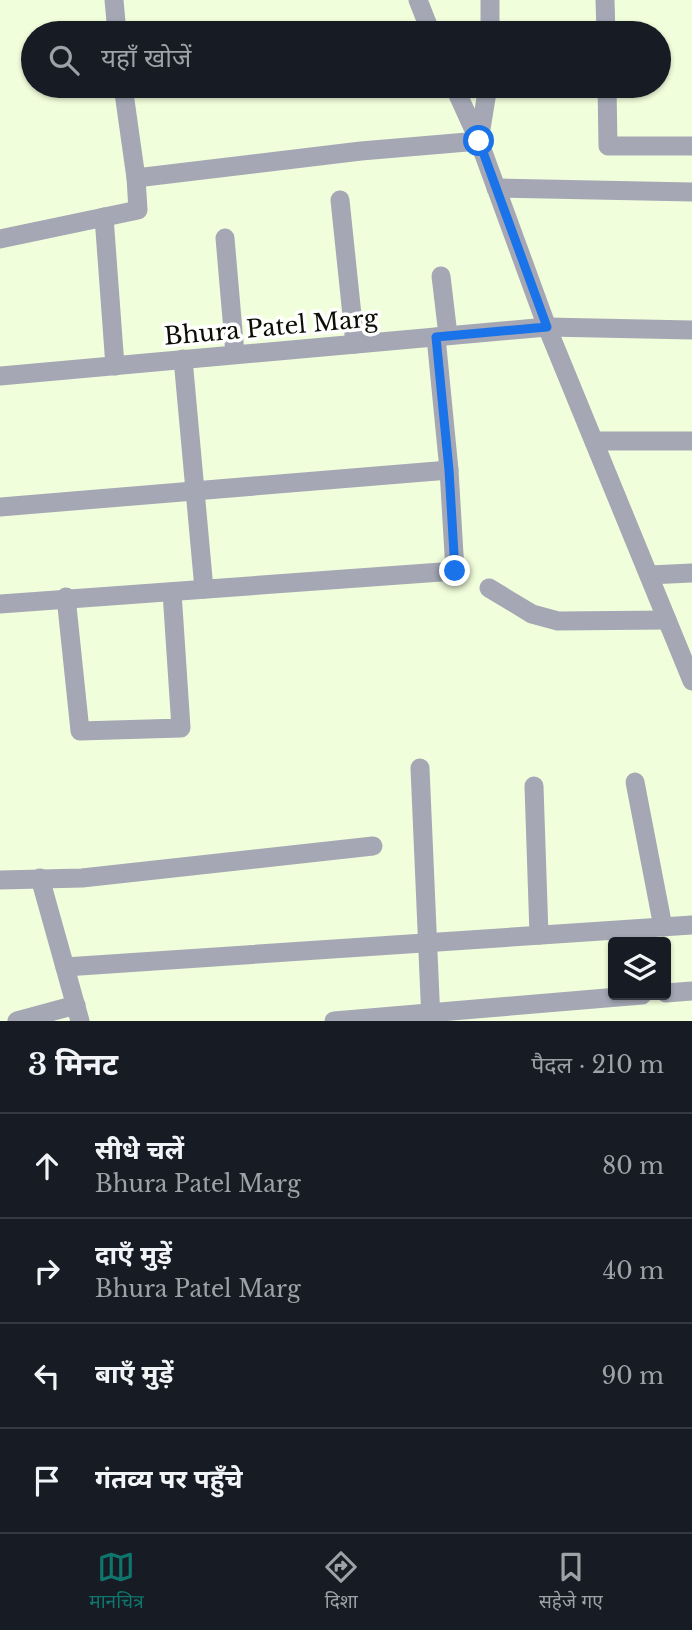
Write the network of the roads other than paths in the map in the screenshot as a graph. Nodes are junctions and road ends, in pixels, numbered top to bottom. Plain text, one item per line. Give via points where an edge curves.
1 (114, 0) edge
2 (418, 0) edge
3 (490, 0) edge
4 (605, 0) edge
5 (116, 21) edge
6 (426, 21) edge
7 (490, 21) edge
8 (606, 21) edge
9 (125, 98) edge
10 (459, 98) edge
11 (486, 98) edge
12 (607, 98) edge
13 (479, 141) junction
14 (692, 146) edge
15 (136, 178) junction
16 (496, 188) junction
17 (692, 192) edge
18 (340, 200) dead end
19 (104, 217) junction
20 (225, 238) dead end
21 (0, 239) edge
22 (441, 276) dead end
23 (547, 327) junction
24 (692, 330) edge
25 (442, 336) junction
26 (355, 344) junction
27 (235, 354) junction
28 (183, 359) junction
29 (115, 366) junction
30 (0, 376) edge
31 (594, 441) junction
32 (692, 441) edge
33 (449, 470) junction
34 (195, 489) junction
35 (0, 507) edge
36 (692, 573) edge
37 (649, 575) junction
38 (204, 589) junction
39 (489, 589) dead end
40 (172, 592) junction
41 (66, 597) junction
42 (0, 604) edge
43 (667, 620) junction
44 (692, 681) edge
45 (420, 768) dead end
46 (635, 782) dead end
47 (534, 786) dead end
48 (373, 846) dead end
49 (40, 878) junction
50 (0, 880) edge
51 (692, 925) edge
52 (663, 928) junction
53 (539, 935) junction
54 (428, 943) junction
55 (65, 967) junction
56 (692, 990) edge
57 (671, 992) edge
58 (608, 999) edge
59 (78, 1013) edge
60 (431, 1017) edge
61 (17, 1021) edge
62 (334, 1021) edge

1 - 5 street
2 - 6 street
3 - 7 street
4 - 8 street
9 - 15 street
10 - 13 street
11 - 13 street
12 - 14 street via 608,146
13 - 15 street
13 - 16 street
15 - 19 street via 138,210
16 - 17 street
16 - 23 street
18 - 26 street
19 - 21 street
19 - 29 street
20 - 27 street
22 - 25 street
23 - 24 street, Bhura Patel Marg
23 - 25 street, Bhura Patel Marg
23 - 31 street
25 - 26 street, Bhura Patel Marg
25 - 33 street
26 - 27 street, Bhura Patel Marg
27 - 28 street, Bhura Patel Marg
28 - 29 street, Bhura Patel Marg
28 - 34 street
29 - 30 street, Bhura Patel Marg
31 - 32 street
31 - 37 street
33 - 34 street
33 - 38 street via 455,571
34 - 35 street
34 - 38 street
36 - 37 street
37 - 43 street
38 - 40 street
39 - 43 street via 532,614 558,621
40 - 41 street
40 - 41 street via 181,728 80,731
41 - 42 street
43 - 44 street
45 - 54 street
46 - 52 street
47 - 53 street
48 - 49 street via 82,878
49 - 50 street
49 - 55 street
51 - 52 street
52 - 53 street
53 - 54 street
54 - 55 street
54 - 60 street
55 - 59 street
56 - 57 street
58 - 60 street
59 - 61 street
60 - 62 street

